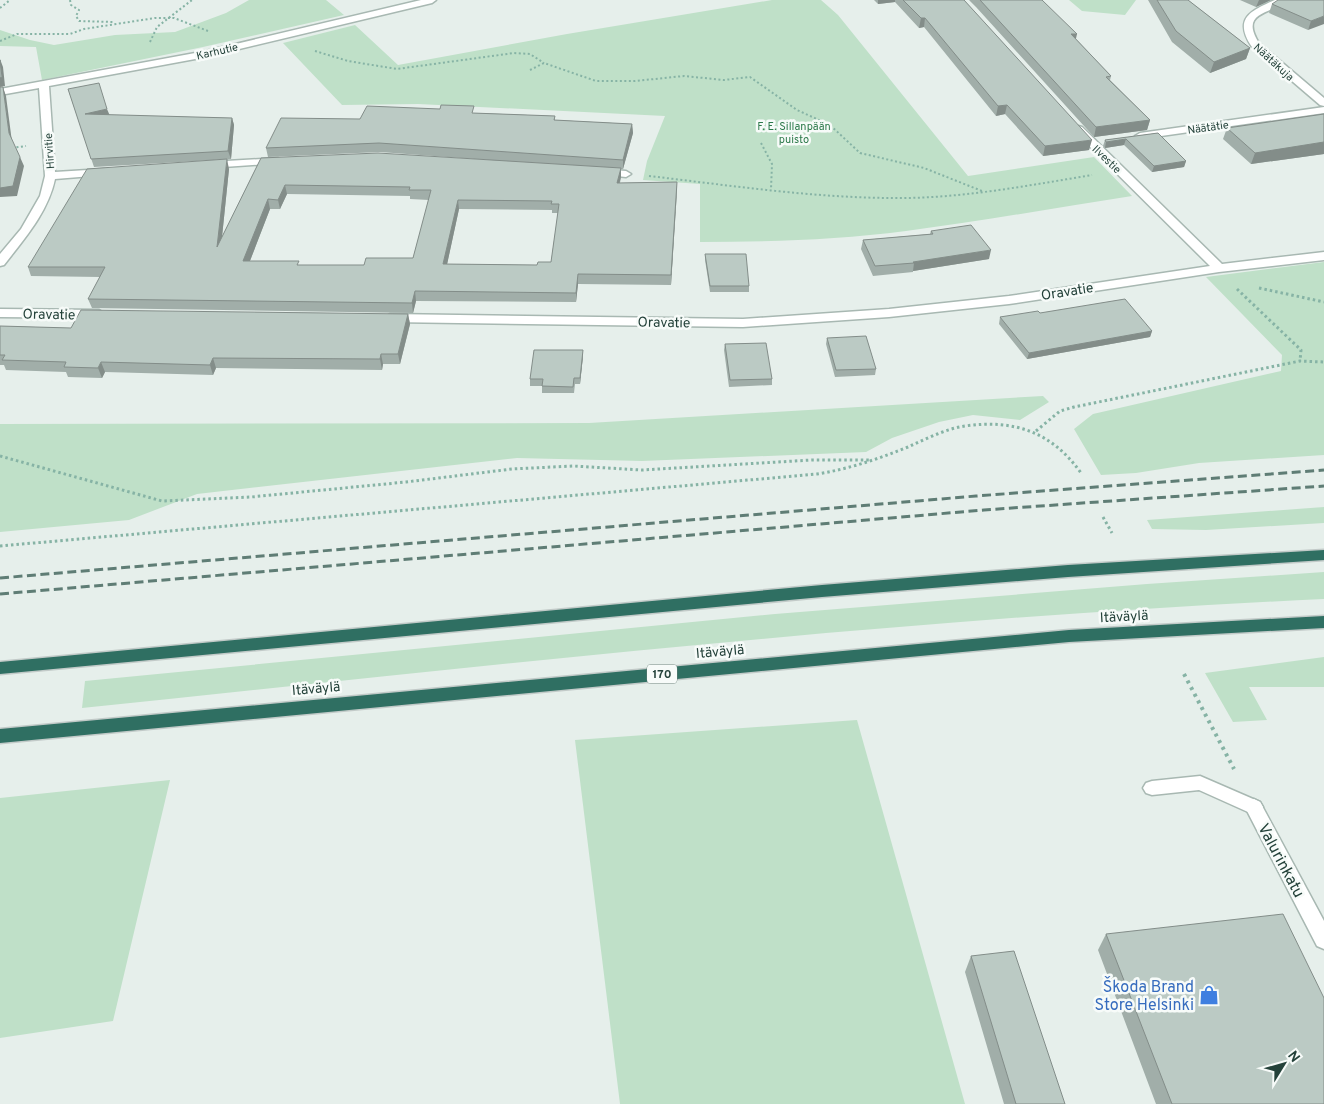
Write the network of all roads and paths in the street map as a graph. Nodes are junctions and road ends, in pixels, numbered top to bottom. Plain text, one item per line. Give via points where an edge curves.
1 (10, 0) edge
2 (70, 0) edge
3 (192, 0) edge
4 (432, 0) edge
5 (1283, 0) edge
6 (0, 8) edge
7 (170, 18) junction
8 (119, 22) junction
9 (215, 32) dead end
10 (152, 38) dead end
11 (0, 41) edge
12 (314, 49) dead end
13 (544, 63) junction
14 (530, 70) dead end
15 (44, 85) junction
16 (0, 92) edge
17 (1324, 103) edge
18 (1324, 110) edge
19 (1067, 118) edge
20 (1130, 138) edge
21 (1111, 140) edge
22 (761, 143) dead end
23 (1091, 143) junction
24 (286, 161) edge
25 (202, 165) edge
26 (117, 171) edge
27 (590, 171) edge
28 (1120, 171) junction
29 (626, 174) joint
30 (50, 176) junction
31 (771, 189) junction
32 (983, 192) junction
33 (1324, 256) edge
34 (0, 262) edge
35 (1219, 268) junction
36 (1256, 287) dead end
37 (1324, 302) edge
38 (0, 313) edge
39 (110, 315) edge
40 (380, 318) edge
41 (1300, 361) junction
42 (1324, 362) edge
43 (1036, 431) junction
44 (0, 456) edge
45 (875, 460) junction
46 (1081, 473) dead end
47 (1103, 517) dead end
48 (1112, 533) dead end
49 (0, 546) edge
50 (1324, 555) edge
51 (1324, 622) edge
52 (0, 668) edge
53 (1184, 674) dead end
54 (0, 736) edge
55 (1234, 769) dead end
56 (1152, 788) dead end
57 (1324, 940) edge

1 - 6 path
2 - 8 path via 71,5 79,10 76,16 80,21
3 - 7 path
4 - 15 street, Karhutie via 206,54
5 - 17 street, Näätäkuja via 1250,17 1246,25 1247,35 1267,56
7 - 8 path
7 - 9 path
7 - 10 path via 152,32
8 - 11 path via 70,34 17,34
12 - 13 path via 348,61 396,69 514,53 529,53
13 - 14 path
13 - 32 path via 596,81 684,76 724,80 750,77 797,110 830,125 860,153 924,168
15 - 16 street, Karhutie
15 - 30 street, Hirvitie
18 - 20 street, Näätätie
19 - 23 street, Ilvestie
21 - 23 street
22 - 31 path via 774,168
23 - 28 street, Ilvestie
24 - 25 street
26 - 30 street
27 - 29 street
28 - 32 path
28 - 35 street, Ilvestie
29 - 31 path
30 - 34 street, Hirvitie via 46,196 26,230
31 - 32 path via 818,196 908,198
33 - 35 street, Oravatie
35 - 40 street, Oravatie via 1009,300 888,313 743,323
35 - 41 path via 1229,282 1301,350
36 - 37 path
38 - 39 street, Oravatie
41 - 42 path
41 - 43 path via 1074,406 1060,411
43 - 45 path via 1007,426 964,426
43 - 46 path via 1052,440 1073,460
44 - 45 path via 162,501 251,497 512,469 573,466 642,470 812,460
45 - 49 path via 823,473 633,492
47 - 48 path
50 - 52 highway via 832,590
51 - 54 highway, Itäväylä / 170 via 1069,636
53 - 55 path
56 - 57 street, Valurinkatu via 1200,783 1254,807

